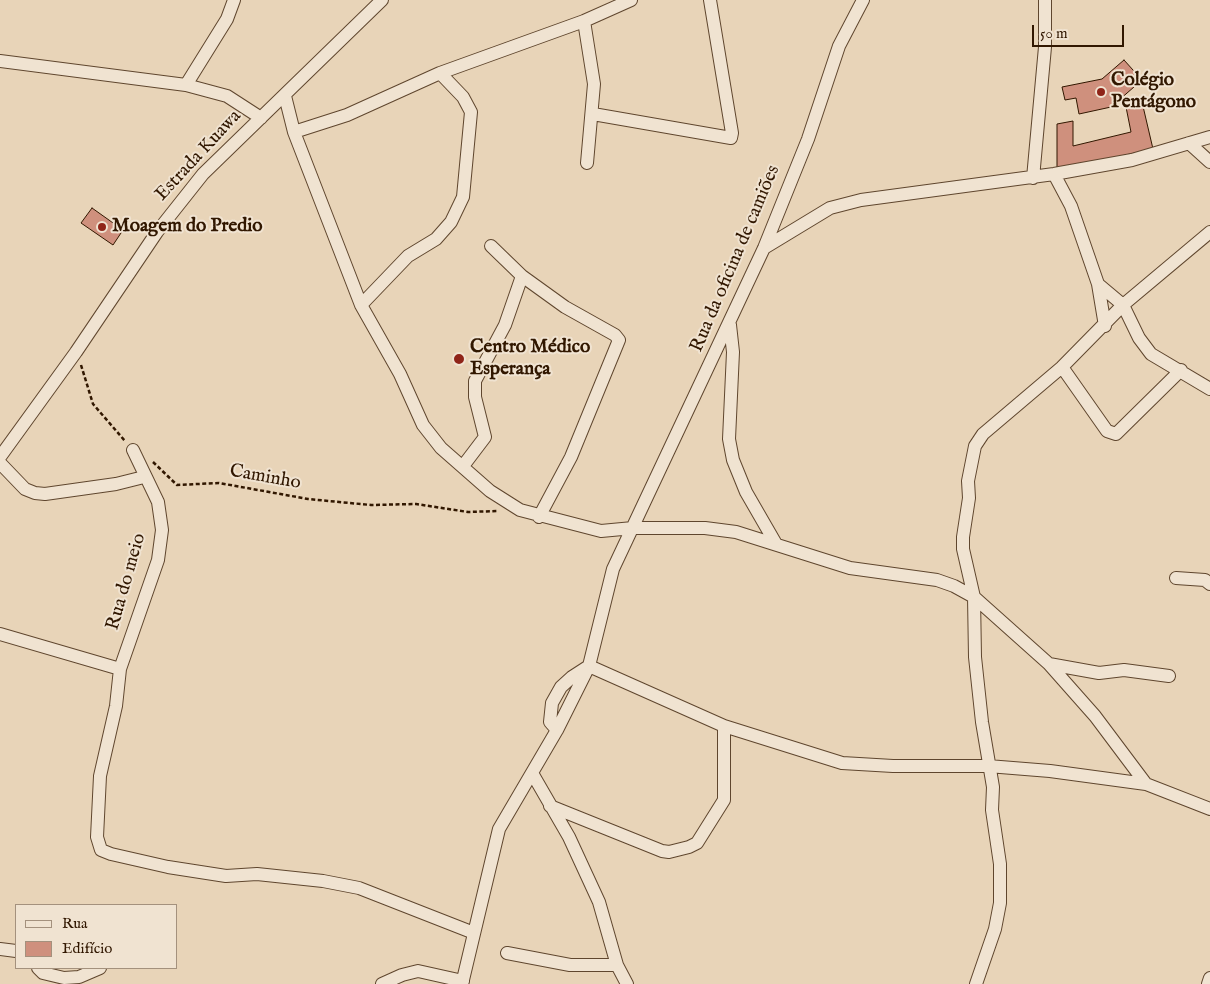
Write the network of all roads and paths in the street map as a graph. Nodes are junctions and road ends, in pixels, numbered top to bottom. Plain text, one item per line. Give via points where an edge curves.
1 (234, 0) edge
2 (382, 0) edge
3 (631, 0) edge
4 (710, 0) edge
5 (863, 0) edge
6 (1044, 0) edge
7 (584, 22) junction
8 (0, 61) edge
9 (440, 73) junction
10 (186, 85) junction
11 (285, 96) junction
12 (593, 114) junction
13 (261, 118) junction
14 (294, 132) junction
15 (1210, 137) edge
16 (1189, 143) junction
17 (1210, 162) edge
18 (587, 163) dead end
19 (1054, 174) junction
20 (1033, 178) junction
21 (1210, 232) edge
22 (491, 246) dead end
23 (764, 248) junction
24 (522, 276) junction
25 (1098, 284) junction
26 (361, 305) junction
27 (1123, 305) junction
28 (730, 325) junction
29 (1104, 326) junction
30 (76, 352) junction
31 (1062, 367) junction
32 (1181, 370) junction
33 (1210, 389) edge
34 (4, 441) edge
35 (132, 450) joint
36 (0, 457) edge
37 (152, 461) dead end
38 (0, 463) edge
39 (463, 466) junction
40 (144, 477) junction
41 (520, 510) junction
42 (539, 517) junction
43 (634, 528) junction
44 (776, 544) junction
45 (1176, 578) dead end
46 (1210, 584) edge
47 (974, 597) junction
48 (0, 634) edge
49 (1049, 664) junction
50 (589, 666) junction
51 (120, 670) junction
52 (1169, 676) dead end
53 (724, 726) junction
54 (988, 766) junction
55 (532, 773) junction
56 (1146, 784) junction
57 (550, 806) junction
58 (1210, 810) edge
59 (474, 933) junction
60 (0, 949) edge
61 (15, 950) edge
62 (507, 953) dead end
63 (617, 965) junction
64 (39, 969) edge
65 (98, 969) edge
66 (1210, 978) edge
67 (463, 982) edge
68 (382, 984) edge
69 (628, 984) edge
70 (976, 984) edge
71 (1208, 984) edge

1 - 10 street via 227,19
2 - 11 street, Estrada Kuawa
3 - 7 street
4 - 12 street via 731,138
5 - 23 street, Rua da oficina de camiões via 839,46 808,139
6 - 20 street via 1045,47
7 - 9 street
7 - 12 street via 594,84
8 - 10 street
9 - 14 street via 347,115
9 - 26 street via 463,97 472,112 463,198 452,222 436,240 408,256
10 - 13 street via 227,96
11 - 13 street, Estrada Kuawa
11 - 14 street
12 - 18 street
13 - 30 street, Estrada Kuawa via 203,174 156,232
14 - 26 street
15 - 16 street
16 - 17 street
16 - 19 street via 1132,160
19 - 20 street
19 - 25 street via 1071,206
20 - 23 street via 861,200 830,208
21 - 27 street
22 - 24 street
23 - 28 street, Rua da oficina de camiões
24 - 39 street via 505,325 475,381 475,397 485,437
24 - 42 street via 619,340 571,457
25 - 27 street
25 - 29 street
26 - 39 street via 400,374 423,425 441,448
27 - 29 street
27 - 32 street via 1151,354
28 - 43 street, Rua da oficina de camiões
28 - 44 street via 733,352 729,439 733,460 746,492
29 - 31 street
30 - 34 street, Estrada Kuawa
30 - 35 path via 93,404
31 - 32 street via 1107,431 1116,434
31 - 47 street via 983,434 975,446 963,536
32 - 33 street
34 - 36 street, Estrada Kuawa
35 - 40 street, Rua do meio
37 - 41 path, Caminho via 177,485 219,483 308,499 371,505 416,504 468,512
38 - 40 street via 25,489 35,494 64,493
39 - 41 street via 490,491
40 - 51 street, Rua do meio via 158,502 162,530 158,560
41 - 42 street
42 - 43 street via 601,531
43 - 44 street via 705,528 736,532
43 - 50 street, Rua da oficina de camiões via 614,569
44 - 47 street via 850,568 937,580
45 - 46 street via 1196,578
47 - 49 street
47 - 54 street via 975,657
48 - 51 street
49 - 52 street via 1099,673 1138,670
49 - 56 street via 1095,716
50 - 53 street
50 - 55 street, Rua da oficina de camiões
51 - 59 street, Rua do meio via 116,706 100,776 97,836 101,850 168,867 226,876 257,874 359,888
53 - 54 street via 842,763
53 - 57 street via 724,800 696,842 689,847 662,851
54 - 56 street
54 - 70 street via 1000,864 1000,903 995,929
55 - 57 street
55 - 59 street, Rua da oficina de camiões via 499,829
56 - 58 street
57 - 63 street via 569,837 599,902
59 - 67 street, Rua da oficina de camiões
60 - 61 street
62 - 63 street via 570,965
63 - 69 street
64 - 65 street via 64,978 79,977
66 - 71 street
67 - 68 street via 418,971

